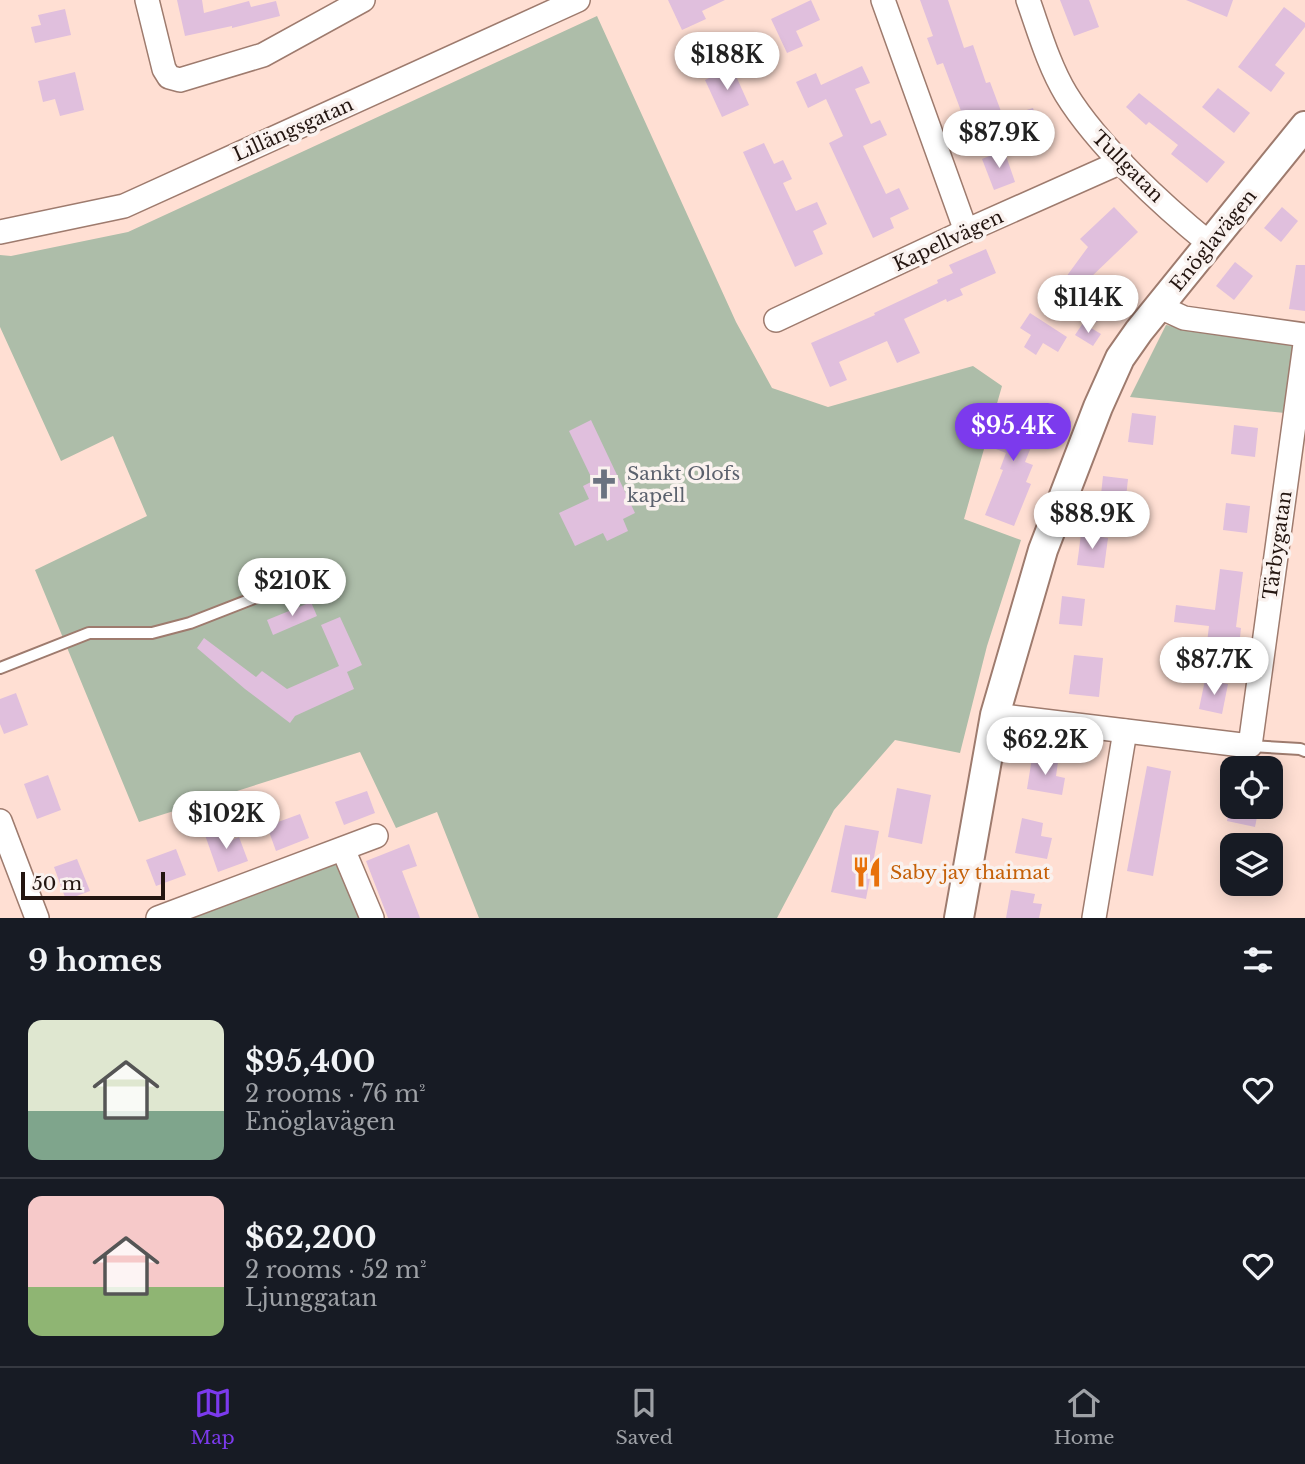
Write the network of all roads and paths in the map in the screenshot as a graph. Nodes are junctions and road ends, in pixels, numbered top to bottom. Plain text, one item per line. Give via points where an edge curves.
1 (147, 0) edge
2 (363, 0) edge
3 (578, 0) edge
4 (883, 0) edge
5 (1028, 0) edge
6 (1305, 126) edge
7 (1121, 162) junction
8 (966, 231) junction
9 (0, 232) edge
10 (1210, 244) junction
11 (1160, 307) junction
12 (776, 320) dead end
13 (1305, 335) edge
14 (1305, 344) edge
15 (262, 595) dead end
16 (0, 668) edge
17 (995, 715) junction
18 (1125, 731) junction
19 (1250, 746) junction
20 (1305, 751) edge
21 (0, 821) edge
22 (376, 836) dead end
23 (343, 849) junction
24 (37, 918) edge
25 (158, 918) edge
26 (372, 918) edge
27 (958, 918) edge
28 (1094, 918) edge

1 - 2 street via 164,69 169,77 180,80 263,55
3 - 9 street, Lillängsgatan via 124,206
4 - 8 street
5 - 7 street, Tullgatan via 1065,93
6 - 10 street, Enöglavägen
7 - 8 street, Kapellvägen
7 - 10 street, Tullgatan
8 - 12 street, Kapellvägen
10 - 11 street, Enöglavägen
11 - 13 street via 1184,318
11 - 17 street, Enöglavägen via 1120,358 1076,459 1042,550
14 - 19 street, Tärbygatan
15 - 16 lane via 152,633 89,633
17 - 18 street
17 - 27 street, Enöglavägen
18 - 19 street
18 - 28 street
19 - 20 lane
21 - 24 street
22 - 23 street
23 - 25 street
23 - 26 street

